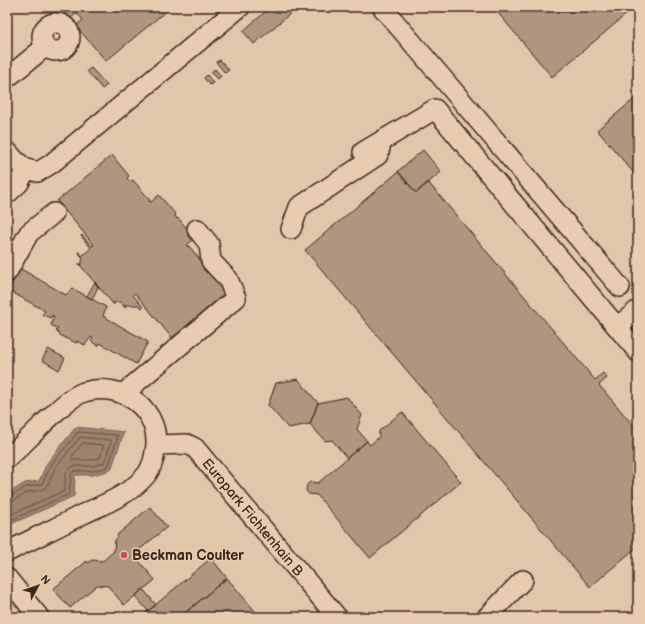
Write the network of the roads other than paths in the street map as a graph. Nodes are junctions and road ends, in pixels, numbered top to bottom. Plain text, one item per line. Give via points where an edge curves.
1 (240, 7) edge
2 (382, 7) edge
3 (44, 47) dead end
4 (7, 78) edge
5 (382, 140) junction
6 (7, 151) edge
7 (363, 152) dead end
8 (26, 169) junction
9 (7, 194) edge
10 (54, 213) dead end
11 (197, 229) dead end
12 (291, 229) dead end
13 (7, 272) edge
14 (620, 287) dead end
15 (638, 310) edge
16 (617, 327) junction
17 (638, 352) edge
18 (124, 393) junction
19 (157, 445) junction
20 (7, 459) edge
21 (7, 552) edge
22 (7, 578) edge
23 (522, 580) dead end
24 (38, 617) edge
25 (337, 617) edge
26 (486, 617) edge

1 - 8 street via 51,164 38,172
2 - 14 street
3 - 4 street
5 - 7 street
5 - 12 street via 378,154 299,207
5 - 16 street via 435,108
6 - 8 street
8 - 9 street via 19,183
10 - 13 street via 29,233
11 - 18 street via 209,244 211,261 228,279 236,298
15 - 16 street
16 - 17 street
18 - 19 street via 138,403 148,415 154,426
18 - 20 street via 99,389 84,392 69,400
19 - 21 street via 148,473 137,485
19 - 25 street, Europark Fichtenhain B via 187,444 195,448
22 - 24 street
23 - 26 street

